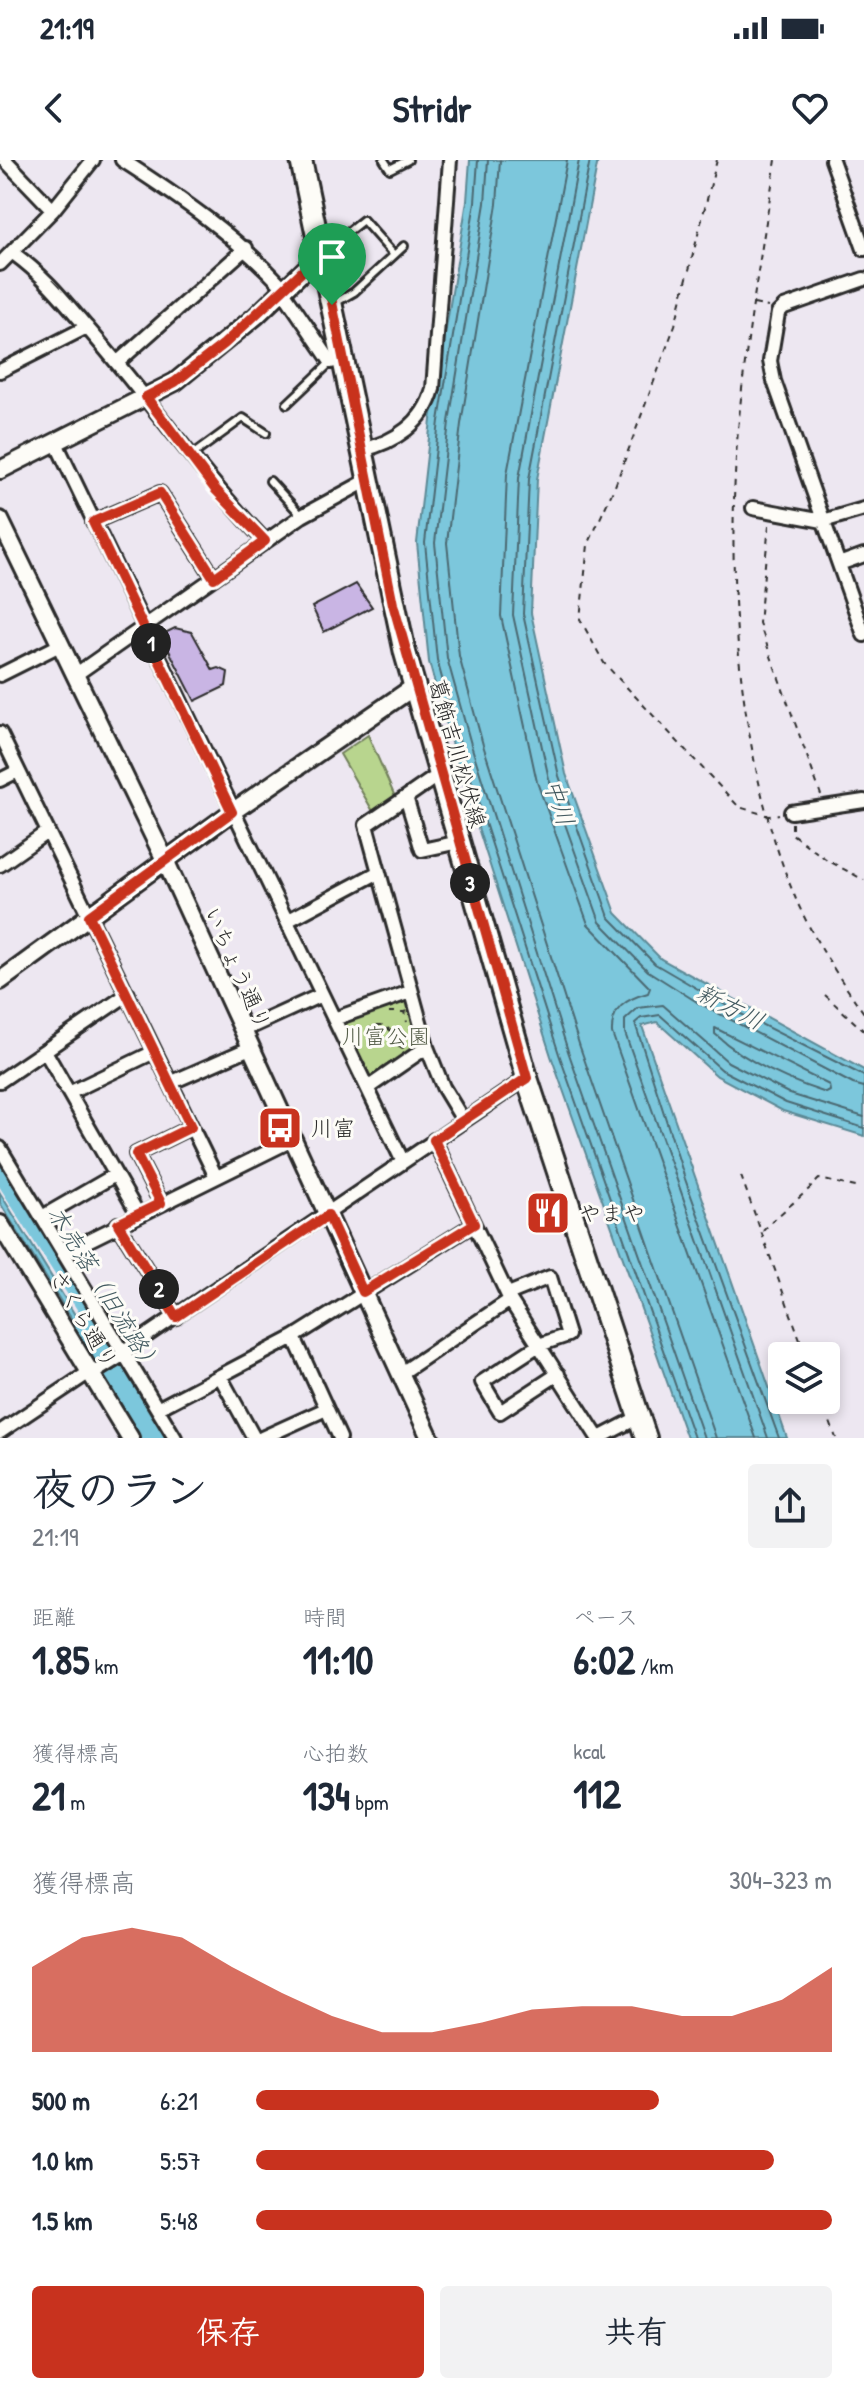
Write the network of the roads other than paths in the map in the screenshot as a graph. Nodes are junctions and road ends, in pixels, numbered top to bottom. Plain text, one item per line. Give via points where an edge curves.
1 (5, 160) edge
2 (93, 160) edge
3 (122, 160) edge
4 (301, 160) edge
5 (384, 160) edge
6 (408, 160) edge
7 (450, 160) edge
8 (832, 160) edge
9 (53, 210) junction
10 (404, 246) dead end
11 (246, 248) junction
12 (864, 249) edge
13 (13, 253) junction
14 (322, 253) junction
15 (394, 255) junction
16 (0, 264) edge
17 (864, 279) edge
18 (283, 289) junction
19 (332, 305) junction
20 (87, 327) junction
21 (337, 361) junction
22 (118, 362) junction
23 (0, 371) edge
24 (146, 397) junction
25 (287, 404) dead end
26 (266, 433) dead end
27 (56, 443) junction
28 (362, 450) junction
29 (191, 456) junction
30 (0, 470) edge
31 (368, 480) junction
32 (270, 481) dead end
33 (753, 508) dead end
34 (864, 509) edge
35 (302, 516) junction
36 (0, 520) edge
37 (823, 521) junction
38 (93, 522) junction
39 (265, 541) junction
40 (864, 555) edge
41 (839, 564) junction
42 (214, 578) junction
43 (144, 628) junction
44 (864, 635) edge
45 (60, 645) junction
46 (0, 675) edge
47 (75, 675) junction
48 (415, 686) junction
49 (0, 733) edge
50 (18, 771) junction
51 (441, 777) junction
52 (0, 780) edge
53 (406, 797) junction
54 (864, 801) edge
55 (232, 812) junction
56 (786, 813) road end
57 (47, 832) junction
58 (459, 842) junction
59 (165, 860) junction
60 (0, 865) edge
61 (377, 873) junction
62 (89, 916) junction
63 (287, 921) junction
64 (0, 981) edge
65 (410, 992) junction
66 (128, 994) junction
67 (321, 995) junction
68 (334, 1019) junction
69 (242, 1031) junction
70 (427, 1047) junction
71 (250, 1048) junction
72 (45, 1051) junction
73 (154, 1052) junction
74 (527, 1078) junction
75 (0, 1081) edge
76 (170, 1083) junction
77 (369, 1087) junction
78 (69, 1093) junction
79 (463, 1120) junction
80 (191, 1127) junction
81 (292, 1140) junction
82 (434, 1140) junction
83 (0, 1148) edge
84 (403, 1162) junction
85 (115, 1175) junction
86 (216, 1177) junction
87 (161, 1203) junction
88 (138, 1214) junction
89 (328, 1215) junction
90 (42, 1217) junction
91 (0, 1224) edge
92 (118, 1224) junction
93 (474, 1224) junction
94 (63, 1253) junction
95 (363, 1292) junction
96 (509, 1297) junction
97 (176, 1317) junction
98 (294, 1337) junction
99 (539, 1345) junction
100 (125, 1352) junction
101 (94, 1371) junction
102 (400, 1374) junction
103 (558, 1374) junction
104 (220, 1376) junction
105 (159, 1408) junction
106 (326, 1409) junction
107 (639, 1417) junction
108 (0, 1432) edge
109 (130, 1438) edge
110 (175, 1438) edge
111 (254, 1438) edge
112 (262, 1438) edge
113 (340, 1438) edge
114 (430, 1438) edge
115 (598, 1438) edge
116 (646, 1438) edge

1 - 9 street
2 - 9 street
3 - 11 street
4 - 14 main road, 葛飾吉川松伏線
5 - 6 lane via 390,169
7 - 28 street via 433,389 427,409 404,430
8 - 12 street
9 - 13 street
10 - 15 lane
11 - 18 street
11 - 22 street
13 - 16 street
13 - 20 street via 44,275
14 - 15 lane via 363,220
14 - 18 street
14 - 19 main road, 葛飾吉川松伏線
15 - 19 lane
17 - 37 street via 784,307 776,322 770,361 774,381
18 - 21 street
18 - 24 street via 205,360
19 - 21 main road, 葛飾吉川松伏線
20 - 22 street
20 - 23 street
21 - 25 lane
21 - 28 main road, 葛飾吉川松伏線
22 - 24 street
24 - 27 street
24 - 29 street
26 - 29 lane via 243,418
27 - 30 street
27 - 38 street
28 - 31 main road, 葛飾吉川松伏線
29 - 39 street
31 - 35 street
31 - 48 main road, 葛飾吉川松伏線
32 - 35 lane
33 - 37 street
34 - 37 street
35 - 39 street
36 - 45 street, いちょう通り
37 - 41 street
38 - 42 street via 160,493
38 - 43 street
39 - 42 street
40 - 41 street
41 - 44 street
42 - 43 street
43 - 47 street
43 - 55 street
45 - 46 street
45 - 47 street, いちょう通り
47 - 59 street, いちょう通り
48 - 51 main road, 葛飾吉川松伏線
48 - 55 street
49 - 50 street
50 - 52 street
50 - 57 street
51 - 53 street
51 - 58 main road, 葛飾吉川松伏線
53 - 58 street via 422,850
53 - 61 street via 366,825
54 - 56 street
55 - 59 street
55 - 63 street
57 - 60 street
57 - 62 street
58 - 74 main road, 葛飾吉川松伏線
59 - 62 street
59 - 69 street, いちょう通り
61 - 63 street
61 - 65 street
62 - 64 street
62 - 66 street
63 - 67 street
65 - 68 street
65 - 70 street
66 - 72 street
66 - 73 street
67 - 68 street
67 - 69 street
68 - 77 street
69 - 71 street, いちょう通り
70 - 77 street
70 - 79 street
71 - 76 street
71 - 81 street, いちょう通り
72 - 75 street
72 - 78 street
73 - 76 street
73 - 78 street
74 - 79 street
74 - 107 main road, 葛飾吉川松伏線
76 - 80 street
77 - 84 street
78 - 85 street
79 - 82 street
80 - 86 street
80 - 87 street via 136,1154
81 - 86 street
81 - 89 street, いちょう通り
82 - 84 street
82 - 93 street
83 - 90 street
84 - 89 street
85 - 88 street
85 - 90 street
86 - 87 street
87 - 88 street
88 - 92 street
89 - 95 street, いちょう通り
89 - 97 street
90 - 94 street
91 - 101 street, さくら通り
92 - 94 street
92 - 97 street
93 - 95 street
93 - 96 street
94 - 100 street
95 - 98 street
95 - 102 street, いちょう通り
96 - 99 street
96 - 99 street via 550,1277 568,1335
96 - 102 street
97 - 100 street
98 - 104 street
98 - 106 street
99 - 103 street
99 - 103 street via 482,1382 500,1412
100 - 101 street
100 - 105 street
101 - 108 street
101 - 109 street, さくら通り
102 - 114 street, いちょう通り
103 - 115 street
104 - 105 street
104 - 111 street
105 - 110 street
106 - 112 street
106 - 113 street
107 - 115 street
107 - 116 main road, 葛飾吉川松伏線

